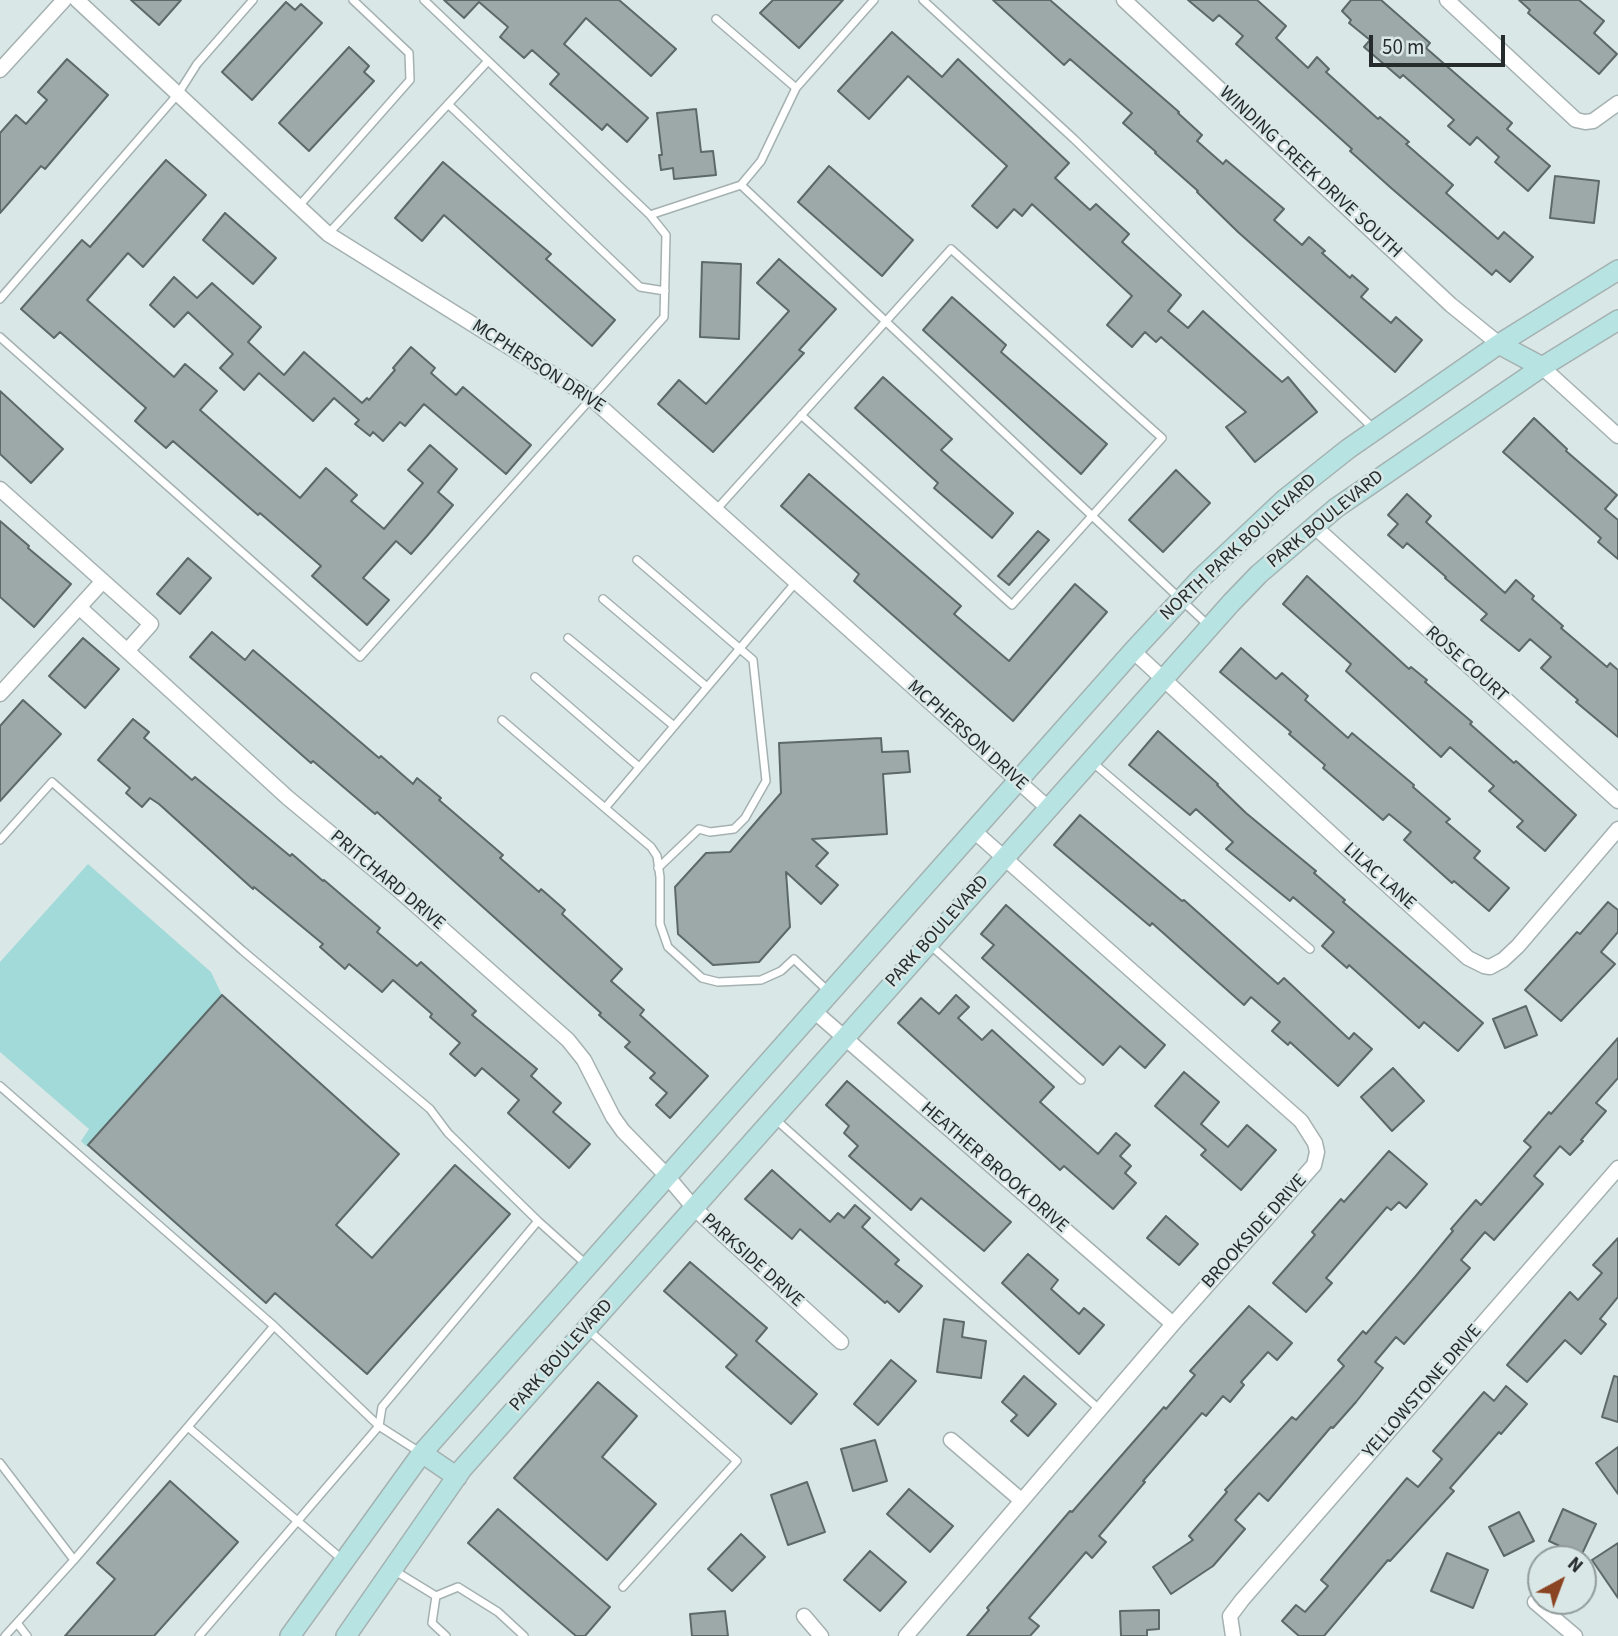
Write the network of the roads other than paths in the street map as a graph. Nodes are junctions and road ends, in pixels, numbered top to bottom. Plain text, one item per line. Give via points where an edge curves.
1 (64, 0) edge
2 (77, 0) edge
3 (253, 0) edge
4 (353, 0) edge
5 (424, 0) edge
6 (874, 0) edge
7 (923, 0) edge
8 (1124, 0) edge
9 (1447, 0) edge
10 (716, 19) dead end
11 (488, 61) junction
12 (0, 70) edge
13 (796, 88) junction
14 (178, 94) junction
15 (1618, 103) edge
16 (448, 104) junction
17 (741, 185) junction
18 (298, 207) junction
19 (650, 215) junction
20 (328, 234) junction
21 (1618, 270) edge
22 (665, 291) junction
23 (0, 299) edge
24 (1618, 320) edge
25 (886, 321) junction
26 (0, 337) edge
27 (1499, 344) junction
28 (1542, 367) junction
29 (591, 398) junction
30 (801, 415) junction
31 (1375, 430) junction
32 (1618, 436) edge
33 (0, 489) edge
34 (716, 510) junction
35 (1092, 516) junction
36 (1315, 527) junction
37 (637, 560) dead end
38 (103, 581) junction
39 (796, 582) junction
40 (603, 599) dead end
41 (1180, 600) junction
42 (79, 607) junction
43 (1209, 626) junction
44 (568, 638) dead end
45 (740, 648) junction
46 (1133, 651) junction
47 (127, 652) junction
48 (535, 677) dead end
49 (1163, 679) junction
50 (3, 683) edge
51 (707, 687) junction
52 (502, 720) dead end
53 (674, 726) junction
54 (1091, 760) junction
55 (639, 767) junction
56 (1017, 781) junction
57 (1618, 801) edge
58 (605, 808) junction
59 (1048, 808) junction
60 (1618, 829) edge
61 (974, 831) junction
62 (0, 840) edge
63 (1004, 858) junction
64 (659, 868) junction
65 (929, 943) junction
66 (1310, 950) dead end
67 (830, 993) junction
68 (814, 1011) junction
69 (845, 1037) junction
70 (1081, 1080) dead end
71 (0, 1086) edge
72 (774, 1118) junction
73 (1618, 1168) edge
74 (667, 1176) junction
75 (694, 1208) junction
76 (538, 1221) junction
77 (587, 1265) junction
78 (1173, 1324) junction
79 (274, 1325) junction
80 (587, 1328) junction
81 (841, 1342) dead end
82 (1100, 1409) junction
83 (379, 1426) junction
84 (188, 1427) junction
85 (951, 1440) dead end
86 (422, 1454) junction
87 (0, 1463) edge
88 (457, 1477) junction
89 (1021, 1500) junction
90 (299, 1522) junction
91 (74, 1560) junction
92 (345, 1562) junction
93 (392, 1570) junction
94 (624, 1587) dead end
95 (436, 1596) junction
96 (1550, 1615) edge
97 (804, 1616) dead end
98 (17, 1623) junction
99 (5, 1636) edge
100 (27, 1636) edge
101 (199, 1636) edge
102 (290, 1636) edge
103 (346, 1636) edge
104 (446, 1636) edge
105 (524, 1636) edge
106 (821, 1636) edge
107 (906, 1636) edge
108 (1233, 1636) edge
109 (1575, 1636) edge

1 - 12 street
2 - 14 street, MCPHERSON DRIVE
3 - 14 lane via 197,64
4 - 18 lane via 409,53 410,80
5 - 11 lane
6 - 13 lane
7 - 31 lane
8 - 27 street, WINDING CREEK DRIVE SOUTH via 1451,305
9 - 15 street via 1576,120 1593,121
10 - 13 lane
11 - 16 lane
11 - 19 lane
13 - 17 lane via 761,161
14 - 18 street, MCPHERSON DRIVE
14 - 23 lane
16 - 20 lane
16 - 22 lane via 640,287
17 - 19 lane
17 - 25 lane
18 - 20 street, MCPHERSON DRIVE
19 - 22 lane via 666,235
20 - 29 street, MCPHERSON DRIVE
21 - 27 main road, NORTH PARK BOULEVARD
22 - 29 lane via 664,317
24 - 28 main road, PARK BOULEVARD
25 - 30 lane
25 - 35 lane
25 - 35 lane via 951,249 1162,438
26 - 29 lane via 360,657
27 - 28 main road
27 - 31 main road, NORTH PARK BOULEVARD
28 - 32 street
28 - 36 main road, PARK BOULEVARD via 1378,477
29 - 34 street, MCPHERSON DRIVE
30 - 34 lane
30 - 35 lane via 1012,605
31 - 41 main road, NORTH PARK BOULEVARD via 1285,499
33 - 38 street
34 - 39 street, MCPHERSON DRIVE
35 - 41 lane
36 - 43 main road, PARK BOULEVARD via 1259,574
36 - 57 street, ROSE COURT
37 - 45 lane
38 - 42 street
38 - 47 street via 151,624
39 - 45 lane
39 - 56 street, MCPHERSON DRIVE
40 - 51 lane
41 - 43 lane
41 - 46 main road, NORTH PARK BOULEVARD
42 - 47 street, PRITCHARD DRIVE
42 - 50 street
43 - 49 main road, PARK BOULEVARD
44 - 53 lane
45 - 51 lane
45 - 64 lane via 753,660 766,781 746,818 734,829 699,829
46 - 49 street, LILAC LANE
46 - 56 main road, NORTH PARK BOULEVARD
47 - 74 street, PRITCHARD DRIVE via 568,1040 584,1059 623,1131
48 - 55 lane
49 - 54 main road, PARK BOULEVARD
49 - 60 street, LILAC LANE via 1468,958 1484,966 1503,960 1518,946
51 - 53 lane
52 - 58 lane
53 - 55 lane
54 - 59 main road, PARK BOULEVARD
54 - 66 lane
55 - 58 lane
56 - 59 street, MCPHERSON DRIVE
56 - 61 main road, NORTH PARK BOULEVARD
58 - 64 lane via 651,847
59 - 63 main road, PARK BOULEVARD
61 - 63 street, BROOKSIDE DRIVE
61 - 67 main road, PARK BOULEVARD
62 - 76 lane via 52,782 430,1109 448,1133
63 - 65 main road, PARK BOULEVARD
63 - 78 street, BROOKSIDE DRIVE via 1301,1121 1315,1143 1314,1165
64 - 67 lane via 660,924 668,947 702,978 761,980 781,971 794,958
65 - 69 main road, PARK BOULEVARD
65 - 70 lane
67 - 68 main road, PARK BOULEVARD
68 - 69 street, HEATHER BROOK DRIVE
68 - 74 main road, PARK BOULEVARD
69 - 72 main road, PARK BOULEVARD
69 - 78 street, HEATHER BROOK DRIVE
71 - 79 lane
72 - 75 main road, PARK BOULEVARD
72 - 82 lane
73 - 108 street, YELLOWSTONE DRIVE via 1230,1616
74 - 75 street, PARKSIDE DRIVE
74 - 77 main road, PARK BOULEVARD
75 - 80 main road, PARK BOULEVARD
75 - 81 street, PARKSIDE DRIVE
76 - 77 lane
76 - 83 lane via 382,1407
77 - 86 main road, PARK BOULEVARD
78 - 82 street, BROOKSIDE DRIVE
79 - 83 lane
79 - 84 lane
80 - 88 main road, PARK BOULEVARD
80 - 94 lane via 737,1461
82 - 89 street, BROOKSIDE DRIVE
83 - 86 lane
83 - 90 lane
84 - 90 lane
84 - 91 lane
85 - 89 street
86 - 88 main road
86 - 92 main road, PARK BOULEVARD
87 - 91 lane
88 - 93 main road, PARK BOULEVARD
89 - 107 street, BROOKSIDE DRIVE
90 - 92 lane
90 - 101 lane
91 - 98 lane
92 - 102 main road, PARK BOULEVARD
93 - 95 lane
93 - 103 main road, PARK BOULEVARD
95 - 104 lane via 432,1623
95 - 105 lane via 458,1587 498,1612
96 - 109 street
97 - 106 street
98 - 99 lane
98 - 100 lane

